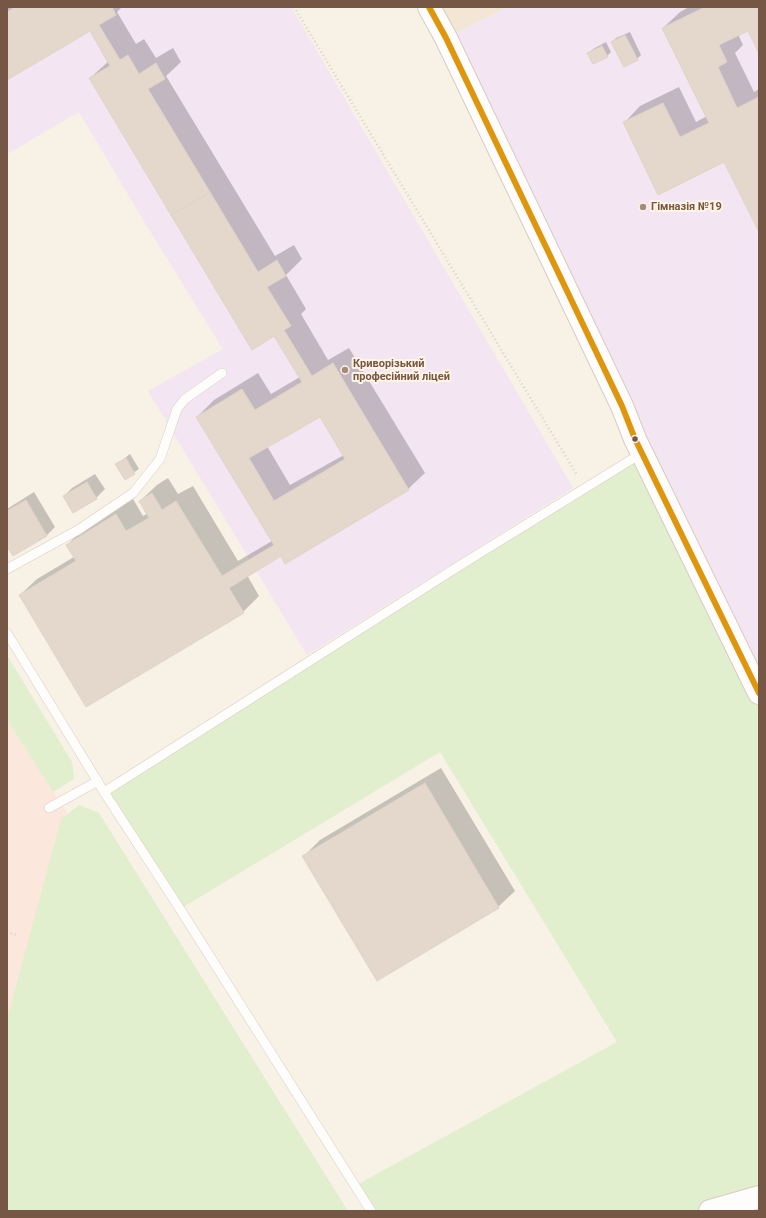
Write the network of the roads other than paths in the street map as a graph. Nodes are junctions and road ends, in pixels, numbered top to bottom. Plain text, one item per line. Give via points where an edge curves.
1 (429, 7) edge
2 (222, 373) dead end
3 (642, 453) junction
4 (7, 569) edge
5 (7, 633) edge
6 (759, 692) edge
7 (98, 781) junction
8 (104, 792) junction
9 (49, 808) dead end
10 (759, 1197) edge
11 (371, 1211) edge
12 (710, 1211) edge

1 - 3 street via 622,406
2 - 4 lane via 185,398 177,409 160,459 133,493 78,530
3 - 6 street
3 - 8 lane via 320,653
5 - 7 lane
7 - 8 lane
7 - 9 lane
8 - 11 lane
10 - 12 street

